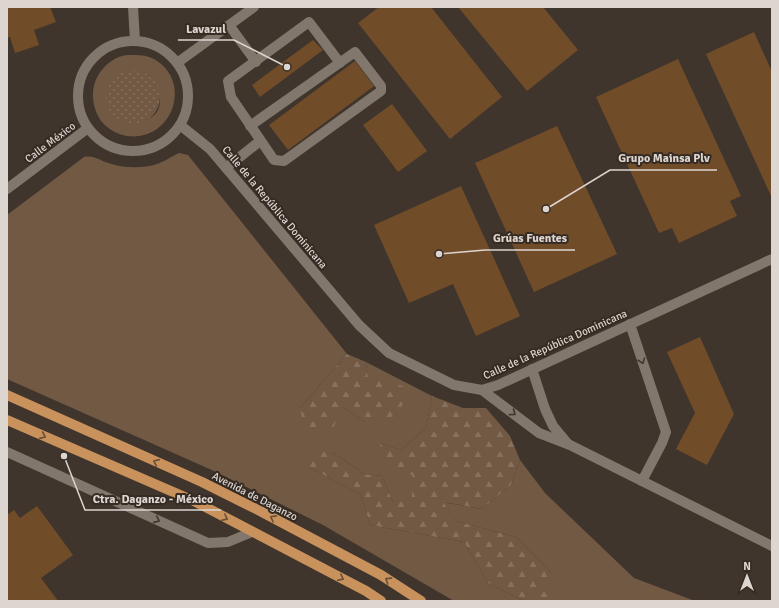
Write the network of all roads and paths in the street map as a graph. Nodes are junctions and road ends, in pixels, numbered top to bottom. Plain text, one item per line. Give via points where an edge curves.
1 (133, 7) edge
2 (254, 7) edge
3 (229, 25) junction
4 (135, 41) junction
5 (256, 62) junction
6 (340, 62) junction
7 (177, 63) junction
8 (180, 125) junction
9 (250, 126) junction
10 (88, 128) junction
11 (260, 141) junction
12 (226, 168) junction
13 (7, 189) edge
14 (772, 259) edge
15 (630, 324) junction
16 (532, 369) junction
17 (482, 390) junction
18 (7, 396) edge
19 (7, 420) edge
20 (570, 445) junction
21 (7, 452) edge
22 (642, 481) junction
23 (252, 532) junction
24 (772, 546) edge
25 (381, 601) edge
26 (421, 601) edge

1 - 4 street
2 - 3 street
3 - 5 street
3 - 7 street
4 - 7 street via 153,45
4 - 10 street via 115,44 99,52 81,76 77,95 80,113
5 - 6 street via 309,22
5 - 9 street via 228,81 231,97
6 - 9 street
6 - 11 street via 355,52 381,86 381,91 284,161 274,160
7 - 8 street via 188,92 186,110
8 - 10 street via 169,137 153,147 136,151 117,149 101,141
8 - 12 street, Calle de la República Dominicana via 210,149
9 - 11 street
10 - 13 street, Calle México
11 - 12 street
12 - 17 street, Calle de la República Dominicana via 359,326 389,354 454,385
14 - 15 street, Calle de la República Dominicana
15 - 16 street, Calle de la República Dominicana
15 -> 22 street via 666,432
16 - 17 street, Calle de la República Dominicana
16 - 20 street via 553,426
17 -> 20 street via 539,433
26 -> 18 main road, Avenida de Daganzo via 381,575 202,482
19 -> 23 main road via 194,501
20 - 22 street
21 -> 23 street via 208,543 228,542
22 - 24 street
23 -> 25 main road

